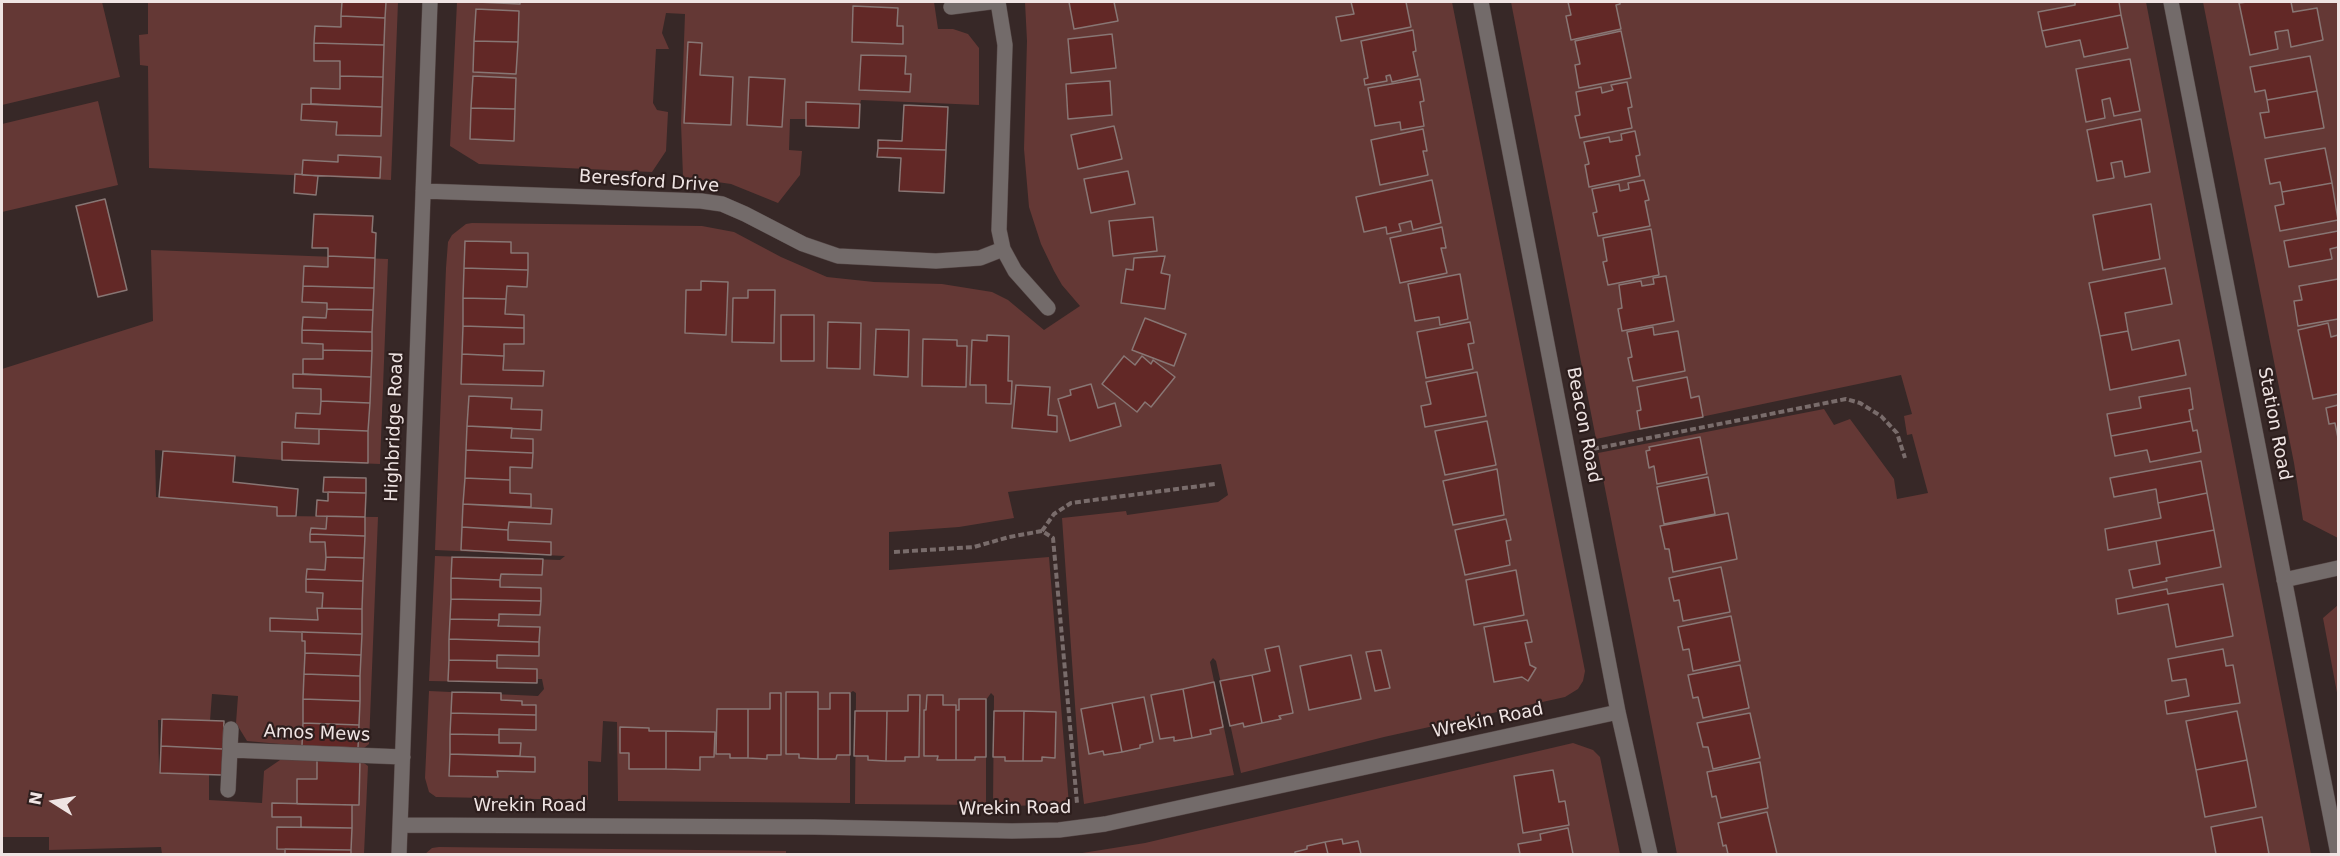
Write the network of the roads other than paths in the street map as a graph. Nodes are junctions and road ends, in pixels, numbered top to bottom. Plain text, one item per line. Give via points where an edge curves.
1 (430, 2) edge
2 (990, 2) edge
3 (998, 2) edge
4 (1481, 2) edge
5 (2171, 2) edge
6 (951, 7) dead end
7 (423, 191) junction
8 (1003, 249) junction
9 (1048, 308) dead end
10 (2338, 568) edge
11 (2284, 580) junction
12 (1618, 712) junction
13 (231, 729) dead end
14 (231, 750) junction
15 (403, 757) junction
16 (228, 790) dead end
17 (400, 825) junction
18 (399, 855) edge
19 (1650, 855) edge
20 (2338, 855) edge

1 - 7 street, Highbridge Road
2 - 6 street
3 - 8 street via 1005,45 999,230
4 - 12 street, Beacon Road
5 - 11 street, Station Road
7 - 8 street, Beresford Drive via 701,201 730,207 803,244 838,256 936,261 980,258
7 - 15 street, Highbridge Road
8 - 9 street via 1015,271
10 - 11 street
11 - 20 street, Station Road
12 - 17 street, Wrekin Road via 1117,822 1079,827 1012,831
12 - 19 street, Beacon Road
13 - 14 street
14 - 15 street, Amos Mews
14 - 16 street
15 - 17 street, Highbridge Road
17 - 18 street, Highbridge Road

